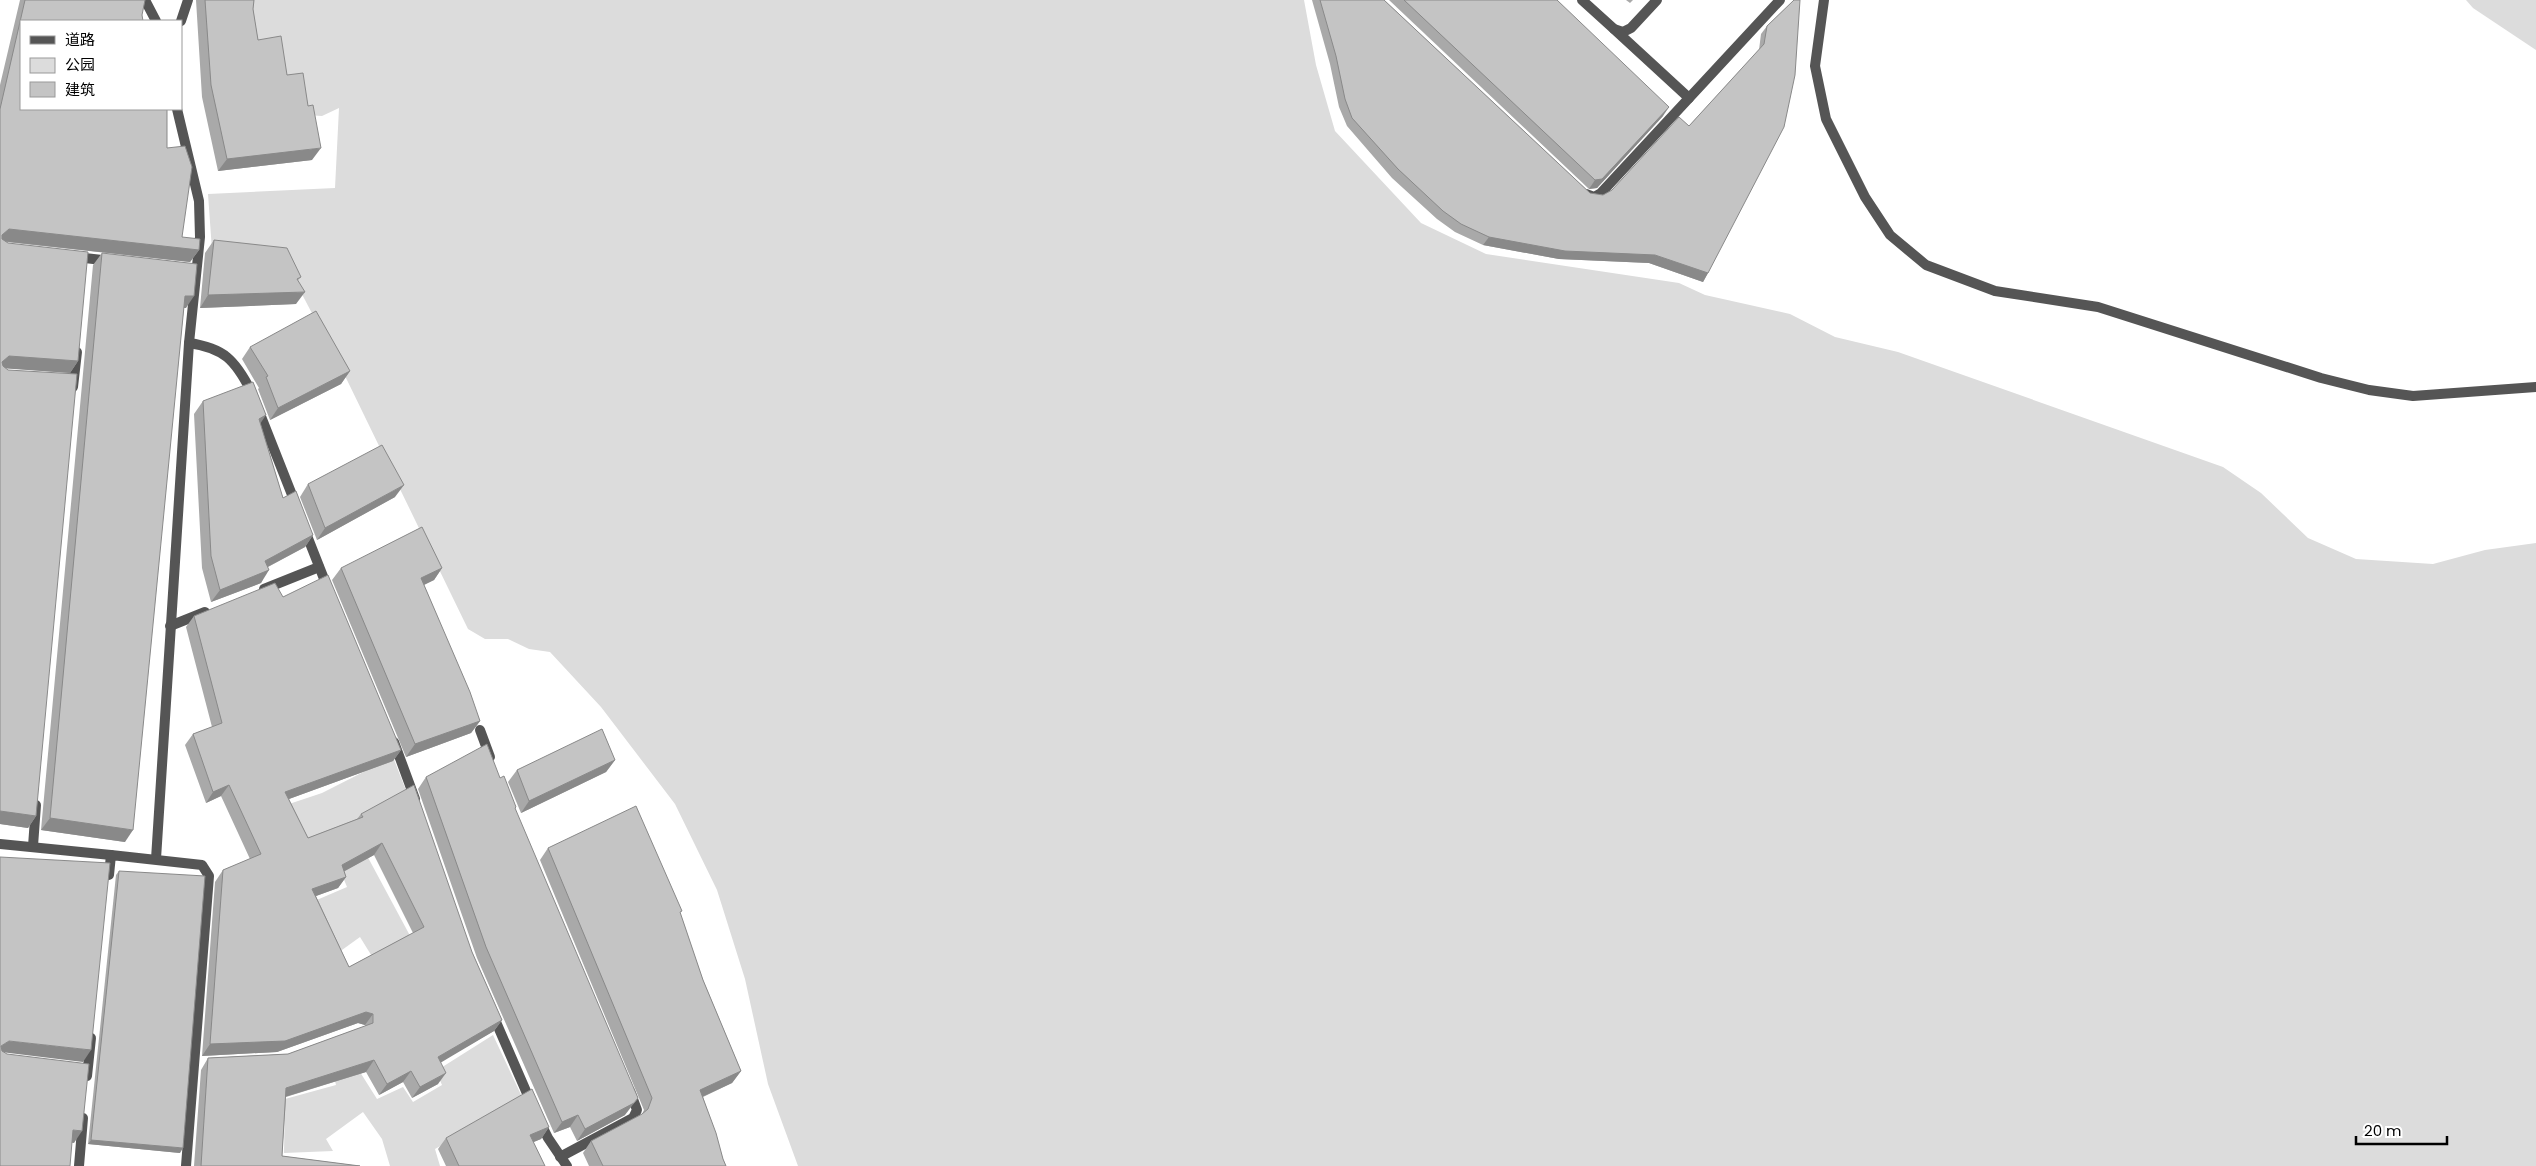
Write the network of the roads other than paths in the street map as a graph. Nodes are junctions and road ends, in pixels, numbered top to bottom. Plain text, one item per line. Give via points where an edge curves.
1 (145, 0) edge
2 (188, 0) edge
3 (1582, 0) edge
4 (1657, 0) edge
5 (1780, 0) edge
6 (1824, 0) edge
7 (155, 20) edge
8 (181, 20) edge
9 (1614, 29) junction
10 (1689, 98) junction
11 (177, 110) edge
12 (1579, 188) edge
13 (67, 256) edge
14 (123, 262) edge
15 (78, 342) edge
16 (189, 343) junction
17 (2536, 387) edge
18 (72, 400) edge
19 (319, 567) junction
20 (258, 591) edge
21 (333, 601) edge
22 (214, 609) edge
23 (170, 626) junction
24 (480, 730) edge
25 (390, 735) edge
26 (493, 765) edge
27 (37, 797) edge
28 (418, 807) edge
29 (0, 844) edge
30 (33, 846) junction
31 (111, 854) junction
32 (156, 859) junction
33 (108, 884) edge
34 (489, 1003) edge
35 (92, 1030) edge
36 (627, 1083) edge
37 (86, 1088) edge
38 (84, 1108) edge
39 (560, 1157) junction
40 (79, 1166) edge
41 (186, 1166) edge
42 (566, 1166) edge

1 - 7 street
2 - 8 street
3 - 9 street
4 - 9 street via 1631,28 1622,32
5 - 10 street
6 - 17 street via 1815,66 1826,119 1865,197 1890,235 1926,265 1995,291 2098,307 2320,378 2369,390 2413,396
9 - 10 street
10 - 12 street via 1601,193 1594,197
11 - 16 street via 199,201 200,237 192,270
13 - 14 street via 86,263
15 - 18 street via 69,380
16 - 19 street via 224,353 242,374
16 - 23 street
19 - 20 street
19 - 21 street
22 - 23 street
23 - 32 street
24 - 26 street
25 - 28 street
27 - 30 street
29 - 30 street
30 - 31 street
31 - 32 street
31 - 33 street
32 - 41 street via 202,865 209,876 198,1063
34 - 39 street via 548,1138
35 - 37 street via 83,1068
36 - 39 street via 637,1110 633,1118
38 - 40 street
39 - 42 street

